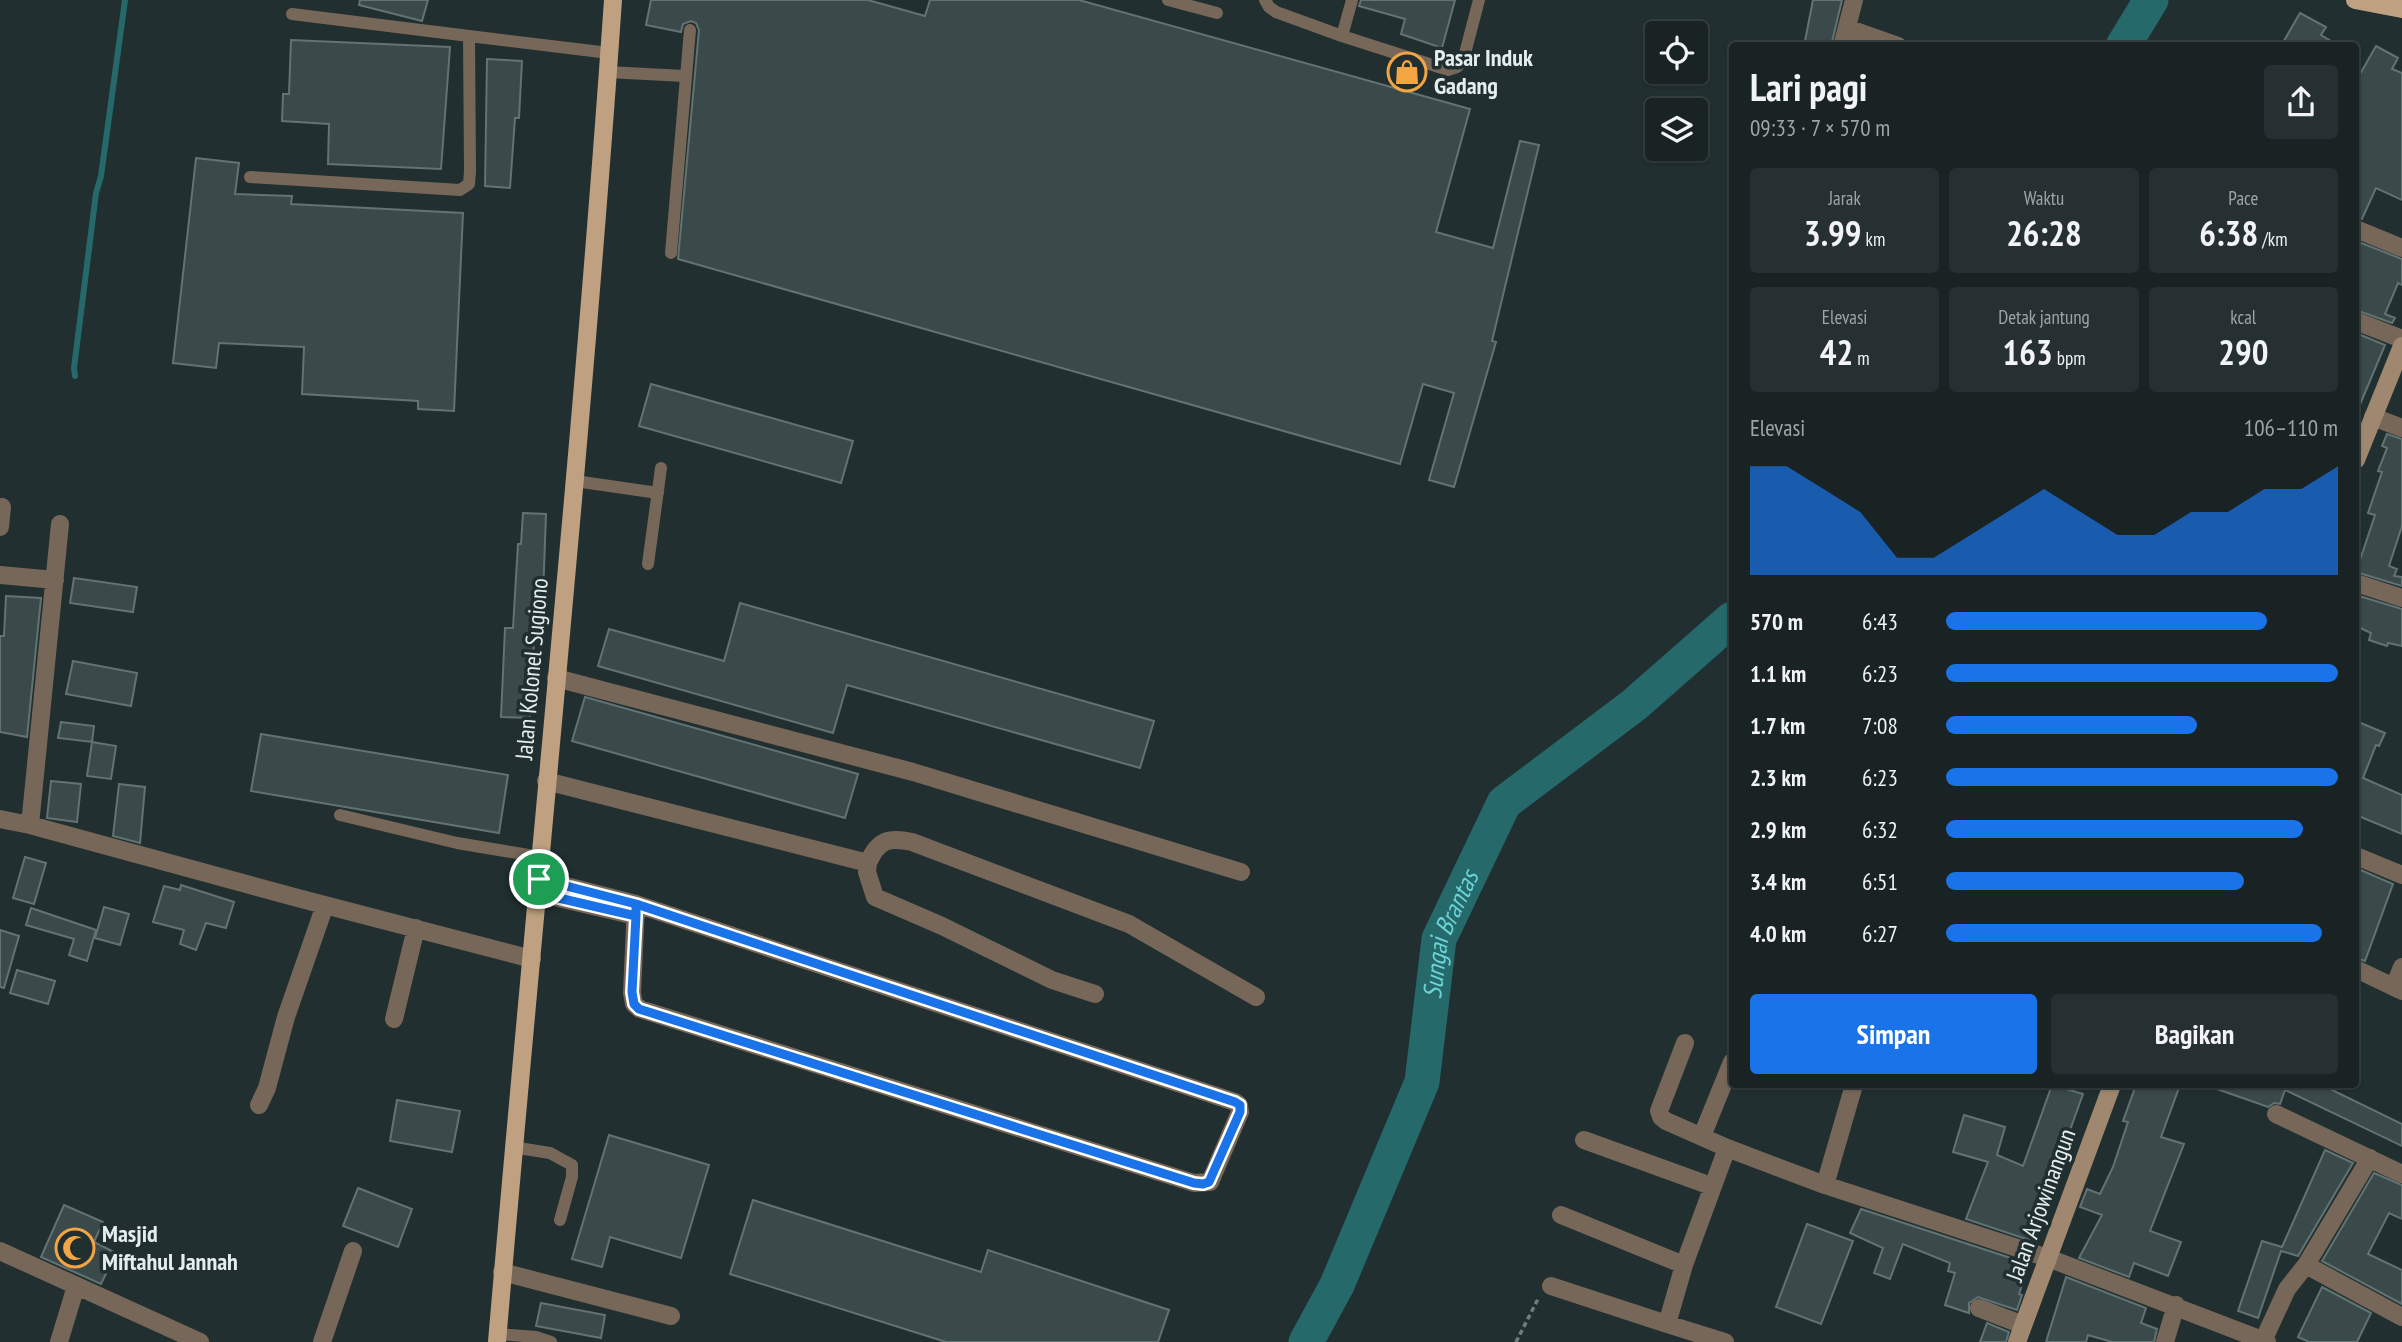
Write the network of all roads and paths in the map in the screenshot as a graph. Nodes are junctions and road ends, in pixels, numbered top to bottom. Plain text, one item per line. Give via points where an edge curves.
1 (612, 0) edge
2 (1168, 0) edge
3 (1265, 0) edge
4 (1352, 0) edge
5 (1479, 0) edge
6 (1854, 0) edge
7 (2355, 0) edge
8 (2402, 9) edge
9 (1217, 13) dead end
10 (292, 14) dead end
11 (1847, 28) junction
12 (690, 30) dead end
13 (469, 36) junction
14 (1342, 36) junction
15 (1843, 42) edge
16 (1887, 42) edge
17 (608, 62) junction
18 (685, 76) junction
19 (250, 177) dead end
20 (2359, 230) edge
21 (2402, 248) edge
22 (671, 253) dead end
23 (2359, 322) edge
24 (2402, 340) edge
25 (2402, 346) edge
26 (2366, 422) edge
27 (2402, 428) edge
28 (2359, 449) edge
29 (661, 468) dead end
30 (575, 481) junction
31 (658, 493) junction
32 (2, 507) dead end
33 (60, 524) dead end
34 (0, 527) edge
35 (648, 564) dead end
36 (0, 575) edge
37 (55, 580) junction
38 (2359, 584) edge
39 (2402, 598) edge
40 (556, 678) junction
41 (546, 781) junction
42 (340, 815) dead end
43 (0, 819) edge
44 (30, 825) junction
45 (541, 857) junction
46 (2359, 857) edge
47 (868, 863) junction
48 (1241, 872) dead end
49 (2402, 875) edge
50 (538, 886) junction
51 (325, 905) junction
52 (636, 910) junction
53 (416, 928) junction
54 (532, 959) junction
55 (2402, 967) edge
56 (2359, 971) edge
57 (2398, 989) edge
58 (1095, 994) dead end
59 (1256, 997) dead end
60 (394, 1019) dead end
61 (1685, 1043) dead end
62 (1729, 1069) edge
63 (1853, 1088) edge
64 (2111, 1088) edge
65 (259, 1105) dead end
66 (2276, 1114) dead end
67 (1702, 1136) junction
68 (1584, 1140) dead end
69 (512, 1147) junction
70 (1727, 1148) junction
71 (2370, 1158) junction
72 (2402, 1174) edge
73 (1825, 1185) junction
74 (1711, 1186) junction
75 (1561, 1215) dead end
76 (560, 1220) dead end
77 (0, 1251) edge
78 (354, 1251) dead end
79 (2048, 1258) junction
80 (1684, 1265) junction
81 (2306, 1265) junction
82 (502, 1272) junction
83 (76, 1286) junction
84 (1551, 1286) joint
85 (2176, 1305) junction
86 (1979, 1308) dead end
87 (671, 1316) dead end
88 (2402, 1317) edge
89 (1667, 1324) junction
90 (2020, 1333) edge
91 (497, 1338) edge
92 (2265, 1341) edge
93 (59, 1342) edge
94 (201, 1342) edge
95 (322, 1342) edge
96 (551, 1342) edge
97 (1516, 1342) edge
98 (1725, 1342) edge
99 (2165, 1342) edge

1 - 17 main road, Jalan Kolonel Sugiono
2 - 9 lane
3 - 14 lane via 1276,12
4 - 14 lane
5 - 14 lane via 1463,61 1448,70
6 - 11 street
7 - 8 main road
10 - 13 lane
11 - 15 street
11 - 16 street
12 - 18 lane
13 - 17 lane
13 - 19 lane via 470,171 469,184 460,190
17 - 18 lane
17 - 30 main road, Jalan Kolonel Sugiono
18 - 22 lane
20 - 21 street
23 - 24 street
25 - 26 main road
26 - 27 street
26 - 28 main road
29 - 31 lane
30 - 31 lane
30 - 40 main road, Jalan Kolonel Sugiono
31 - 35 lane
32 - 34 street
33 - 37 street
36 - 37 street
37 - 44 street
38 - 39 street
40 - 41 main road, Jalan Kolonel Sugiono
40 - 48 street via 913,772
41 - 45 main road, Jalan Kolonel Sugiono
41 - 47 street
42 - 45 lane
43 - 44 street
44 - 51 street
45 - 50 main road, Jalan Kolonel Sugiono
46 - 49 street
47 - 58 street via 875,897 1052,980
47 - 59 street via 883,842 912,842 1129,924
50 - 52 street
50 - 54 main road, Jalan Kolonel Sugiono
51 - 53 street
51 - 65 street
52 - 52 street via 1235,1102 1240,1112 1209,1182 1194,1183 639,1009 632,992
53 - 54 street
53 - 60 street
54 - 69 main road, Jalan Kolonel Sugiono
55 - 57 street
56 - 57 street
61 - 67 street via 1659,1111 1666,1121
62 - 67 street
63 - 73 street
64 - 79 main road, Jalan Arjowinangun
66 - 71 street
67 - 70 street
68 - 74 street
69 - 76 lane via 550,1153 572,1165
69 - 82 main road, Jalan Kolonel Sugiono
70 - 73 street
70 - 74 street
71 - 72 street
71 - 81 street
73 - 79 street
74 - 80 street
75 - 80 street
77 - 83 street
78 - 95 street
79 - 85 street
79 - 90 main road, Jalan Arjowinangun
80 - 89 street
81 - 88 street
81 - 92 street via 2287,1289
82 - 87 street
82 - 91 main road, Jalan Kolonel Sugiono
83 - 93 street
83 - 94 street
84 - 89 street
84 - 97 path via 1545,1286
85 - 92 street
85 - 99 street
86 - 90 street
89 - 98 street
91 - 96 lane

